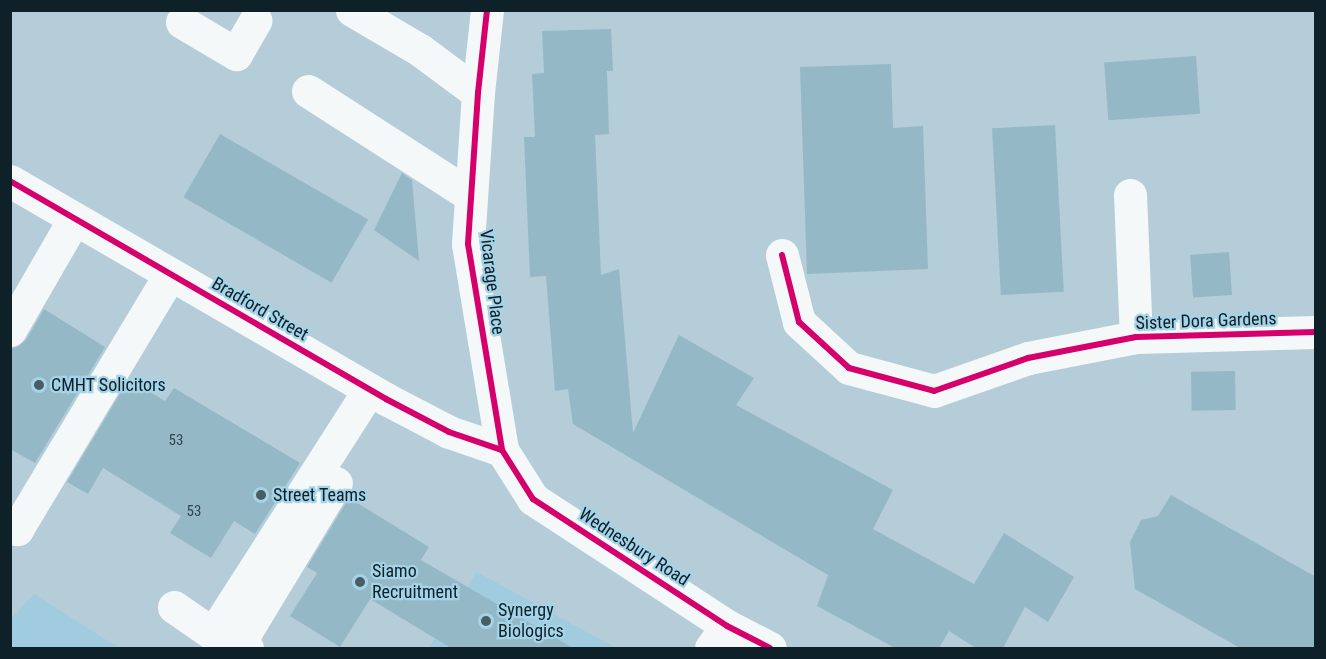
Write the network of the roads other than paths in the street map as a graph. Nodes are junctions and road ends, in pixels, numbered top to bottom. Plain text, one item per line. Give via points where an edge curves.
1 (352, 10) edge
2 (487, 10) edge
3 (256, 20) dead end
4 (182, 22) dead end
5 (308, 91) dead end
6 (478, 93) junction
7 (10, 181) edge
8 (470, 195) junction
9 (1130, 195) dead end
10 (75, 219) junction
11 (782, 255) dead end
12 (170, 274) junction
13 (10, 330) edge
14 (1316, 332) edge
15 (1136, 337) junction
16 (378, 395) junction
17 (502, 450) junction
18 (10, 526) edge
19 (174, 607) dead end
20 (719, 637) edge
21 (247, 648) edge
22 (770, 648) edge

1 - 6 street via 420,50
2 - 6 street, Vicarage Place
3 - 4 street via 236,54
5 - 8 street
6 - 8 street, Vicarage Place
7 - 10 street, Bradford Street
8 - 17 street, Vicarage Place via 468,244
9 - 15 street
10 - 12 street, Bradford Street
10 - 13 street
11 - 15 street, Sister Dora Gardens via 799,322 849,368 934,391 1028,358
12 - 16 street, Bradford Street
12 - 18 street via 17,529
14 - 15 street, Sister Dora Gardens
16 - 17 street, Bradford Street via 449,432
16 - 19 street via 213,634
16 - 21 street via 239,643
17 - 20 street, Wednesbury Road via 533,499
20 - 22 street, Wednesbury Road

